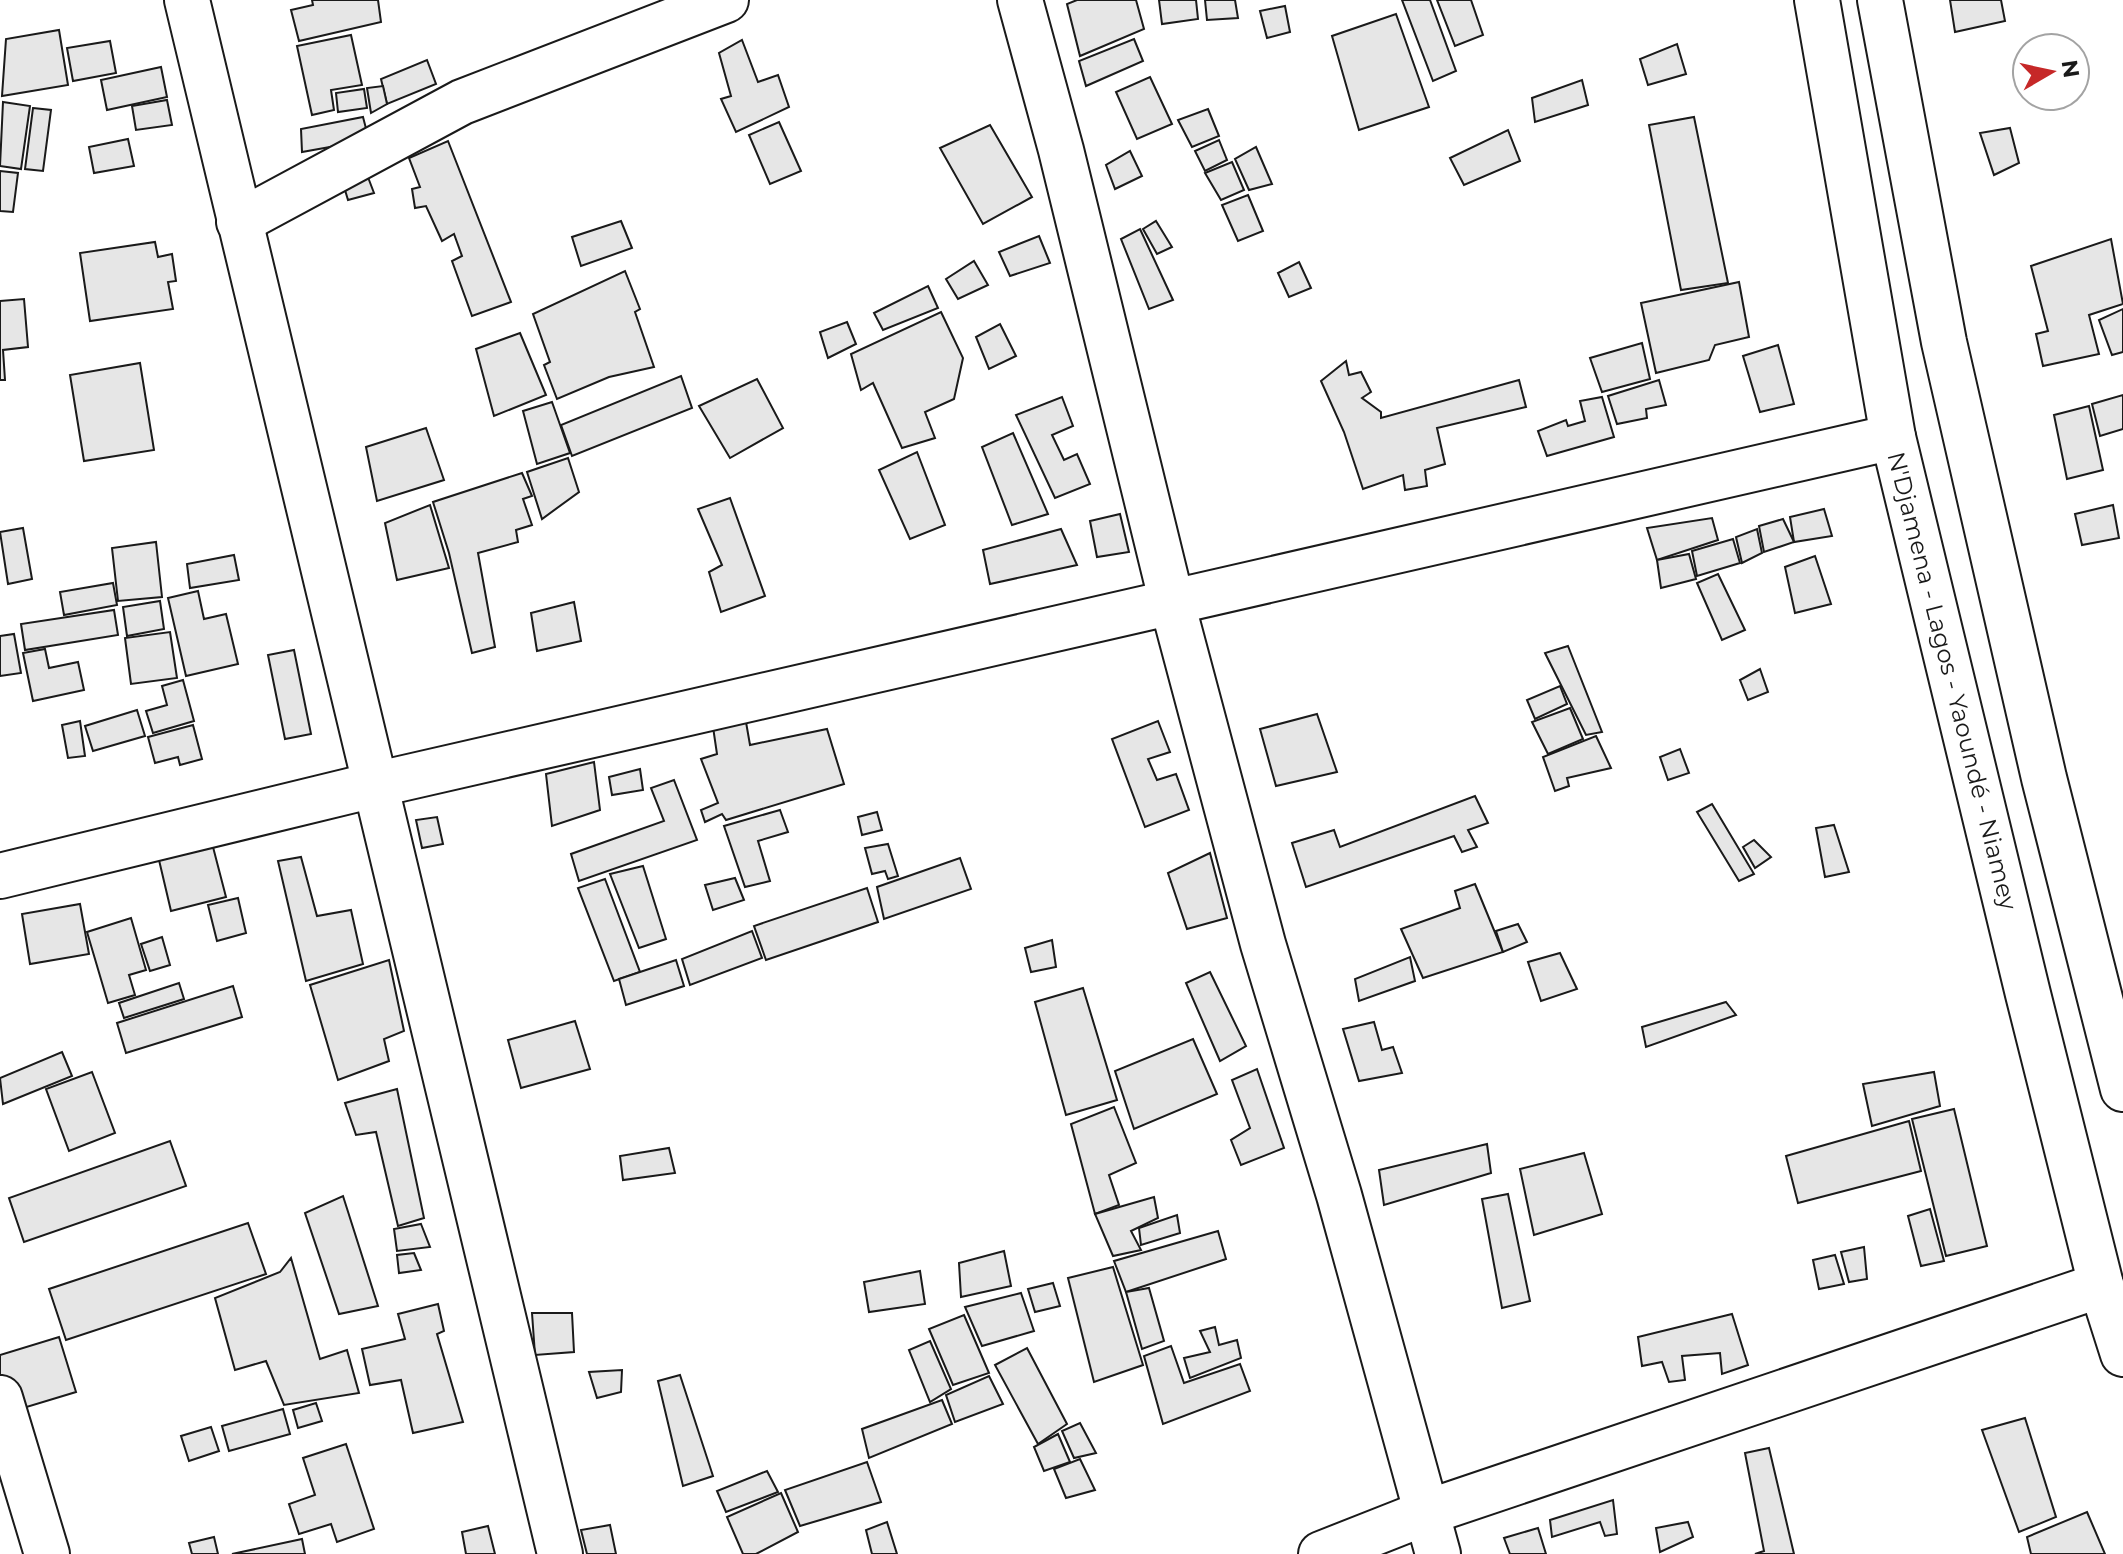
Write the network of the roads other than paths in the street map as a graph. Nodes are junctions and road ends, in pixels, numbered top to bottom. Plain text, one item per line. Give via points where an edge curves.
1 (187, 0) edge
2 (726, 0) edge
3 (1020, 0) edge
4 (1817, 0) edge
5 (1880, 0) edge
6 (239, 222) junction
7 (1893, 437) junction
8 (1171, 599) junction
9 (374, 785) junction
10 (0, 876) edge
11 (2123, 1089) edge
12 (2101, 1285) junction
13 (2123, 1354) edge
14 (0, 1398) edge
15 (1425, 1513) junction
16 (47, 1554) edge
17 (560, 1554) edge
18 (1321, 1554) edge
19 (1438, 1554) edge

1 - 6 main road
2 - 6 main road via 462,102
3 - 8 main road
4 - 7 main road, N'Djamena - Lagos - Yaoundé - Niamey
5 - 11 main road via 1944,342 2044,778
6 - 9 main road
7 - 8 main road
7 - 12 main road, N'Djamena - Lagos - Yaoundé - Niamey
8 - 9 main road
8 - 15 main road
9 - 10 main road
9 - 17 main road
12 - 13 main road, N'Djamena - Lagos - Yaoundé - Niamey
12 - 15 main road
14 - 16 main road
15 - 18 main road
15 - 19 main road

